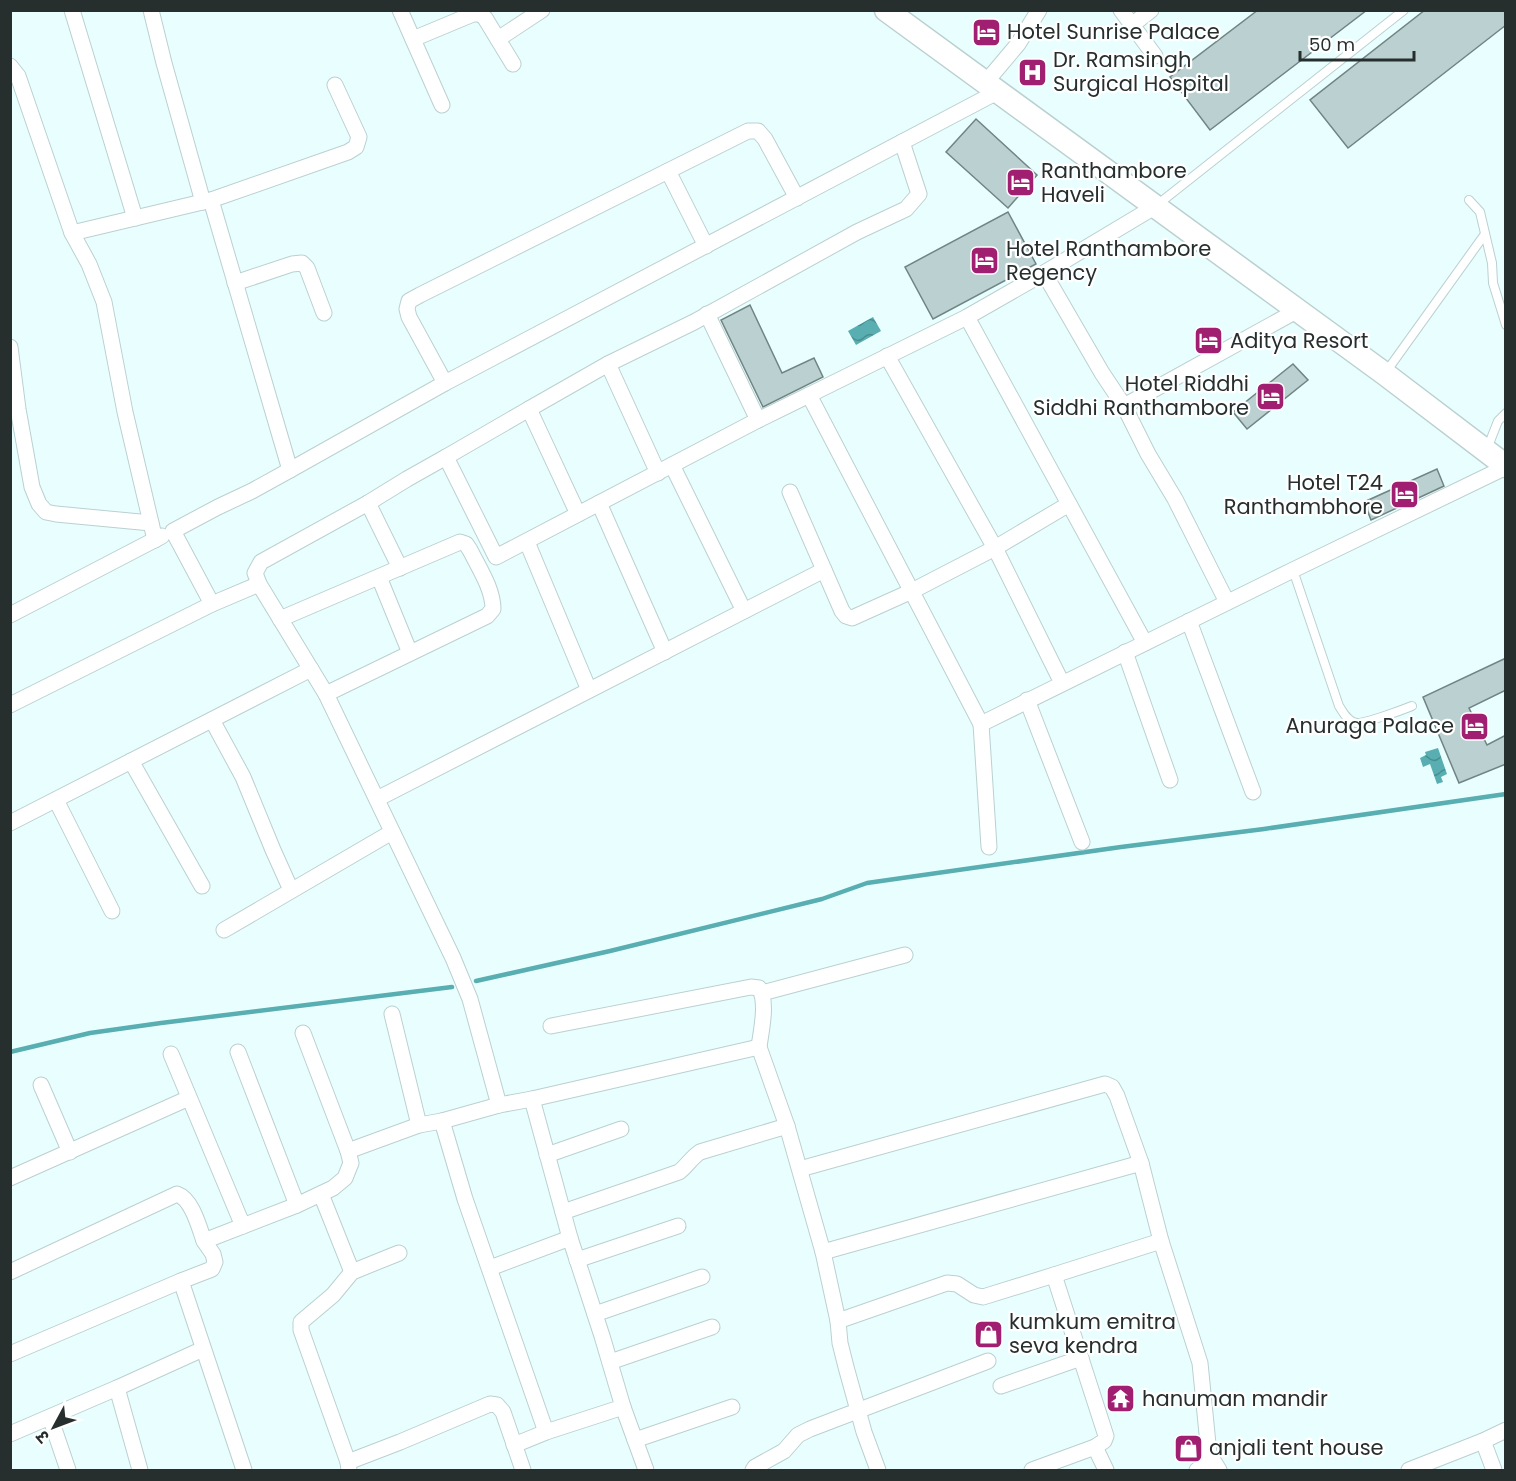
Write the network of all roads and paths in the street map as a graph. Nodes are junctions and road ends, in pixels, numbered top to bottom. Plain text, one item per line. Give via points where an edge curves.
1 (72, 10) edge
2 (152, 10) edge
3 (400, 10) edge
4 (542, 10) edge
5 (886, 10) edge
6 (1039, 10) edge
7 (1121, 10) edge
8 (1151, 10) edge
9 (1404, 10) edge
10 (1132, 26) junction
11 (413, 39) junction
12 (498, 39) junction
13 (1155, 56) dead end
14 (513, 64) dead end
15 (10, 66) edge
16 (335, 85) dead end
17 (992, 87) junction
18 (441, 105) dead end
19 (902, 142) junction
20 (668, 171) junction
21 (797, 198) junction
22 (1469, 200) dead end
23 (207, 201) junction
24 (1156, 206) junction
25 (135, 218) junction
26 (72, 233) junction
27 (1485, 234) junction
28 (706, 246) junction
29 (1044, 273) junction
30 (235, 283) junction
31 (1298, 310) junction
32 (324, 313) dead end
33 (707, 314) junction
34 (967, 317) junction
35 (1506, 325) edge
36 (10, 347) edge
37 (887, 356) junction
38 (608, 364) junction
39 (1385, 374) junction
40 (446, 383) junction
41 (809, 395) junction
42 (1124, 406) junction
43 (529, 409) junction
44 (1506, 413) edge
45 (758, 420) junction
46 (1486, 450) junction
47 (446, 458) junction
48 (672, 465) junction
49 (1506, 467) edge
50 (290, 470) junction
51 (658, 473) junction
52 (790, 492) dead end
53 (368, 503) junction
54 (599, 503) junction
55 (1069, 504) junction
56 (578, 514) junction
57 (151, 523) junction
58 (173, 531) junction
59 (155, 540) junction
60 (527, 542) junction
61 (995, 548) junction
62 (496, 557) junction
63 (478, 567) junction
64 (399, 568) junction
65 (824, 570) junction
66 (1293, 570) junction
67 (379, 577) junction
68 (259, 584) junction
69 (912, 591) junction
70 (1227, 602) junction
71 (212, 604) junction
72 (744, 611) junction
73 (10, 615) edge
74 (280, 619) junction
75 (1189, 621) junction
76 (1144, 643) junction
77 (665, 652) junction
78 (1125, 652) junction
79 (410, 653) junction
80 (311, 669) junction
81 (1062, 683) junction
82 (589, 690) junction
83 (326, 694) junction
84 (1027, 700) junction
85 (10, 705) edge
86 (1412, 706) dead end
87 (212, 720) junction
88 (981, 724) junction
89 (131, 761) junction
90 (1170, 780) dead end
91 (1252, 792) dead end
92 (377, 799) junction
93 (56, 800) junction
94 (10, 823) edge
95 (392, 832) junction
96 (1082, 842) dead end
97 (988, 846) dead end
98 (202, 886) dead end
99 (291, 890) junction
100 (112, 911) dead end
101 (224, 930) dead end
102 (905, 955) dead end
103 (762, 993) junction
104 (392, 1014) dead end
105 (551, 1026) dead end
106 (303, 1033) dead end
107 (759, 1047) junction
108 (238, 1052) dead end
109 (171, 1054) dead end
110 (41, 1085) dead end
111 (189, 1098) junction
112 (532, 1099) junction
113 (499, 1105) junction
114 (442, 1121) junction
115 (418, 1125) junction
116 (787, 1126) junction
117 (621, 1129) dead end
118 (348, 1151) junction
119 (69, 1152) junction
120 (547, 1155) junction
121 (1141, 1163) junction
122 (800, 1169) junction
123 (10, 1178) edge
124 (321, 1194) junction
125 (297, 1205) junction
126 (563, 1212) junction
127 (243, 1226) junction
128 (678, 1226) dead end
129 (570, 1238) junction
130 (1161, 1240) junction
131 (204, 1241) junction
132 (823, 1252) junction
133 (399, 1253) dead end
134 (577, 1260) junction
135 (490, 1268) junction
136 (10, 1272) edge
137 (352, 1272) junction
138 (1054, 1275) junction
139 (702, 1277) dead end
140 (181, 1281) junction
141 (595, 1314) junction
142 (838, 1322) junction
143 (712, 1327) dead end
144 (203, 1349) junction
145 (10, 1354) edge
146 (1081, 1358) junction
147 (988, 1361) dead end
148 (610, 1362) junction
149 (1001, 1386) dead end
150 (117, 1388) junction
151 (623, 1407) junction
152 (732, 1407) dead end
153 (859, 1410) junction
154 (50, 1417) junction
155 (1506, 1430) edge
156 (546, 1432) junction
157 (10, 1434) edge
158 (635, 1440) junction
159 (1483, 1441) junction
160 (514, 1445) junction
161 (1095, 1447) junction
162 (1216, 1465) edge
163 (349, 1466) edge
164 (68, 1470) edge
165 (140, 1470) edge
166 (244, 1470) edge
167 (523, 1470) edge
168 (646, 1470) edge
169 (753, 1470) edge
170 (878, 1470) edge
171 (1032, 1470) edge
172 (1106, 1470) edge
173 (1197, 1470) edge
174 (1409, 1470) edge
175 (1494, 1470) edge

1 - 25 street
2 - 23 street via 164,63
3 - 11 street
4 - 12 street
5 - 17 main road
6 - 17 street
7 - 10 street
8 - 10 street
9 - 24 lane
10 - 13 street
11 - 12 street via 480,14
11 - 18 street
12 - 14 street
15 - 26 street via 18,76
16 - 23 street via 359,137 356,147
17 - 19 street
17 - 24 main road
19 - 21 street
19 - 33 street via 919,194 906,209
20 - 21 street via 748,131 758,131
20 - 28 street
20 - 40 street via 409,301 409,317
21 - 28 street
22 - 27 lane via 1480,212
23 - 25 street
23 - 30 street
24 - 29 street
24 - 31 main road
25 - 26 street
26 - 57 street via 104,302
27 - 35 lane via 1493,283
27 - 39 lane
28 - 40 street
29 - 34 street
29 - 42 street
30 - 32 street via 302,263
30 - 50 street
31 - 39 main road
31 - 42 street
33 - 38 street
33 - 45 street
34 - 37 street
34 - 55 street
36 - 57 street via 32,487 39,504 46,512 56,514
37 - 41 street
37 - 61 street
38 - 43 street
38 - 51 street
39 - 46 main road
40 - 50 street
41 - 45 street
41 - 69 street
42 - 70 street
43 - 47 street
43 - 56 street
44 - 46 lane via 1498,421
45 - 48 street
46 - 49 main road
47 - 53 street
47 - 62 street
48 - 51 street
48 - 72 street
49 - 66 street
50 - 58 street
51 - 54 street
52 - 65 street
53 - 64 street
53 - 68 street via 261,562 255,573
54 - 56 street
54 - 77 street
55 - 61 street
55 - 76 street
56 - 60 street
57 - 59 street
58 - 59 street
58 - 71 street
59 - 73 street
60 - 62 street
60 - 82 street
61 - 69 street
61 - 81 street
62 - 63 street
63 - 64 street via 466,544 460,542
63 - 79 street via 493,609 487,616
64 - 67 street
65 - 69 street via 842,611 852,618
65 - 72 street
66 - 70 street
66 - 86 lane via 1346,717 1355,723
67 - 74 street
67 - 79 street
68 - 71 street
68 - 74 street
69 - 88 street
70 - 75 street
71 - 85 street
72 - 77 street
74 - 80 street
75 - 76 street
75 - 91 street
76 - 78 street
77 - 82 street
78 - 81 street
78 - 90 street
79 - 83 street
80 - 83 street
80 - 87 street
81 - 84 street
82 - 92 street
83 - 92 street
84 - 88 street
84 - 96 street
87 - 89 street
87 - 99 street via 243,777
88 - 97 street
89 - 93 street
89 - 98 street
92 - 95 street
93 - 94 street
93 - 100 street
95 - 99 street
95 - 113 street via 470,999
99 - 101 street
102 - 103 street
103 - 105 street via 751,987
103 - 107 street
104 - 115 street
106 - 118 street
107 - 112 street
107 - 116 street
108 - 125 street
109 - 111 street
110 - 119 street
111 - 119 street
111 - 127 street
112 - 113 street
112 - 120 street
113 - 114 street
114 - 115 street
114 - 135 street
115 - 118 street
116 - 122 street
116 - 126 street via 700,1152 679,1172
117 - 120 street
118 - 124 street via 351,1163 345,1178
119 - 123 street
120 - 126 street
121 - 122 street via 1117,1096 1105,1084
121 - 130 street
121 - 132 street
122 - 132 street
124 - 125 street
124 - 137 street
125 - 127 street
126 - 129 street
127 - 131 street
128 - 134 street
129 - 134 street
129 - 135 street
130 - 138 street
130 - 162 street via 1200,1364 1209,1454
131 - 136 street via 188,1202 177,1194
131 - 140 street via 213,1254 212,1269
132 - 142 street
133 - 137 street
134 - 141 street
135 - 156 street
137 - 163 street via 333,1295 301,1322
138 - 142 street via 982,1297 947,1283
138 - 146 street
139 - 141 street
140 - 144 street
140 - 145 street
141 - 148 street
142 - 153 street
143 - 148 street
144 - 150 street
144 - 166 street
146 - 149 street
146 - 161 street via 1106,1436
147 - 153 street
148 - 151 street
150 - 154 street
150 - 165 street
151 - 156 street
151 - 158 street
152 - 158 street
153 - 169 street via 798,1435 784,1451
153 - 170 street
154 - 157 street
154 - 164 street
155 - 159 street
156 - 160 street
158 - 168 street
159 - 174 street
159 - 175 street
160 - 163 street via 503,1412 490,1404
160 - 167 street
161 - 171 street
161 - 172 street
162 - 173 street

